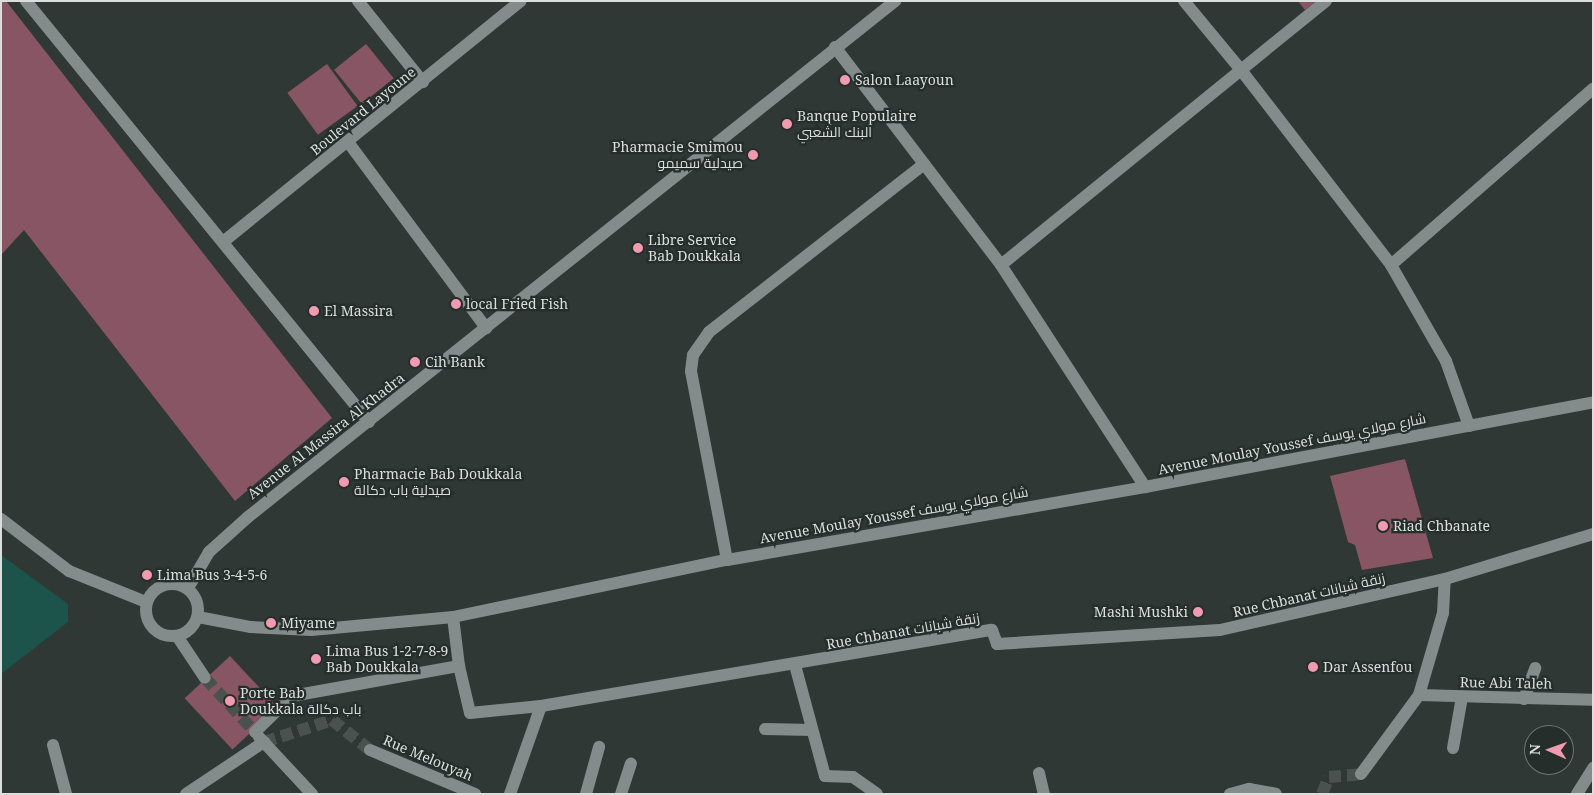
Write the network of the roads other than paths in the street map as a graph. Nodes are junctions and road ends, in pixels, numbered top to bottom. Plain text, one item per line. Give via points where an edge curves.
1 (26, 1) edge
2 (358, 1) edge
3 (521, 1) edge
4 (895, 1) edge
5 (1184, 1) edge
6 (1326, 1) edge
7 (835, 47) junction
8 (1242, 70) junction
9 (423, 82) junction
10 (1593, 89) edge
11 (348, 142) junction
12 (924, 164) junction
13 (223, 242) junction
14 (1000, 265) junction
15 (1391, 265) junction
16 (486, 328) junction
17 (1593, 402) edge
18 (369, 422) junction
19 (1469, 426) junction
20 (1145, 487) junction
21 (1, 520) edge
22 (1593, 534) edge
23 (727, 560) junction
24 (1445, 579) junction
25 (188, 588) junction
26 (146, 602) junction
27 (198, 617) junction
28 (453, 617) junction
29 (177, 636) junction
30 (795, 665) junction
31 (459, 666) junction
32 (1535, 668) dead end
33 (205, 678) tunnel mouth
34 (1419, 695) junction
35 (1462, 697) junction
36 (1524, 699) junction
37 (1593, 700) edge
38 (541, 706) junction
39 (765, 729) dead end
40 (812, 730) junction
41 (264, 742) junction
42 (53, 745) dead end
43 (599, 747) dead end
44 (1453, 748) dead end
45 (370, 750) tunnel mouth
46 (631, 764) dead end
47 (1593, 768) edge
48 (1039, 773) dead end
49 (1360, 774) dead end
50 (66, 794) edge
51 (186, 794) edge
52 (312, 794) edge
53 (474, 794) edge
54 (510, 794) edge
55 (586, 794) edge
56 (621, 794) edge
57 (877, 794) edge
58 (1044, 794) edge
59 (1230, 794) edge
60 (1276, 794) edge
61 (1577, 794) edge

1 - 13 street
2 - 9 street
3 - 9 street, Boulevard Layoune
4 - 7 street, Avenue Al Massira Al Khadra
5 - 8 street
6 - 8 street
7 - 12 street
7 - 16 street, Avenue Al Massira Al Khadra
8 - 14 street
8 - 15 street
9 - 11 street, Boulevard Layoune
10 - 15 street
11 - 13 street, Boulevard Layoune
11 - 16 street
12 - 14 street
12 - 23 street via 709,332 693,354 691,371
13 - 18 street
14 - 20 street
15 - 19 street via 1446,361
16 - 18 street, Avenue Al Massira Al Khadra
17 - 19 street, Avenue Moulay Youssef شارع مولاي يوسف
18 - 25 street, Avenue Al Massira Al Khadra via 208,552
19 - 20 street, Avenue Moulay Youssef شارع مولاي يوسف
20 - 23 street, Avenue Moulay Youssef شارع مولاي يوسف
21 - 26 street via 69,571
22 - 24 street, Rue Chbanat زنقة شبانات
23 - 28 street, Avenue Moulay Youssef شارع مولاي يوسف
24 - 30 street, Rue Chbanat زنقة شبانات via 1220,630 997,644 992,630
24 - 34 street via 1440,628
25 - 26 street via 179,584 159,586
25 - 27 street via 199,606
26 - 29 street via 146,616 152,628 164,636
27 - 28 street, Avenue Moulay Youssef شارع مولاي يوسف via 251,627 311,630
27 - 29 street via 190,630
28 - 31 street
29 - 33 street
30 - 38 street, Rue Chbanat زنقة شبانات
30 - 40 street
31 - 38 street, Rue Chbanat زنقة شبانات via 470,713
31 - 41 street via 292,696 254,731
32 - 36 street
34 - 35 street, Rue Abi Taleh
34 - 49 street
35 - 36 street, Rue Abi Taleh
35 - 44 street
36 - 37 street, Rue Abi Taleh
38 - 54 street
39 - 40 street
40 - 57 street via 825,776 853,776
41 - 51 street
41 - 52 street
42 - 50 street
43 - 55 street
45 - 53 street, Rue Melouyah
46 - 56 street
47 - 61 street
48 - 58 street
59 - 60 street via 1249,789

